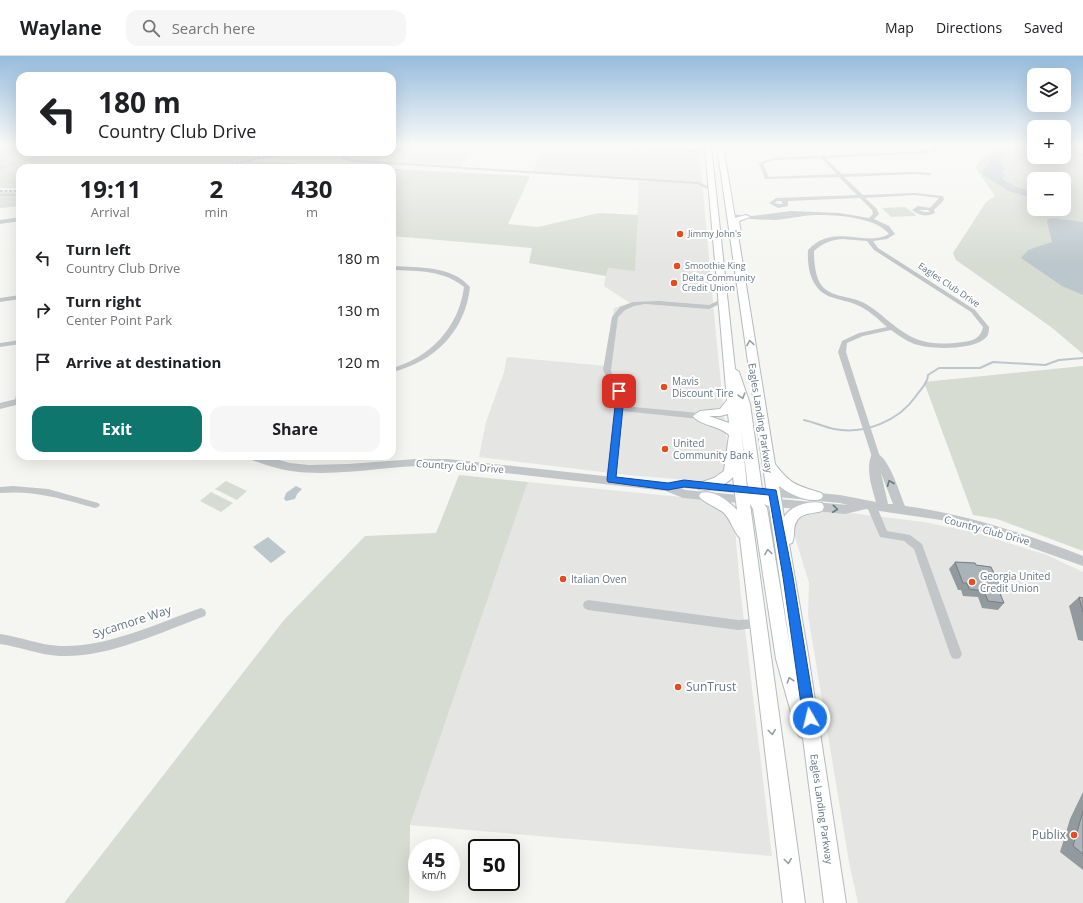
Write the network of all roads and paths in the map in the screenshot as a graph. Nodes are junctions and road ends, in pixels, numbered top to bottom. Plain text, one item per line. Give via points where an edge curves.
1 (704, 186) edge
2 (712, 186) edge
3 (725, 186) edge
4 (851, 186) edge
5 (712, 189) junction
6 (861, 196) junction
7 (783, 201) dead end
8 (728, 205) junction
9 (931, 210) dead end
10 (804, 214) junction
11 (730, 216) junction
12 (751, 217) junction
13 (16, 220) edge
14 (870, 220) junction
15 (0, 222) edge
16 (868, 239) junction
17 (736, 253) junction
18 (396, 268) edge
19 (16, 298) edge
20 (0, 300) edge
21 (724, 300) junction
22 (710, 307) junction
23 (724, 316) junction
24 (893, 328) junction
25 (16, 343) edge
26 (0, 345) edge
27 (728, 359) junction
28 (396, 369) edge
29 (16, 400) edge
30 (732, 401) junction
31 (0, 406) edge
32 (619, 408) junction
33 (699, 416) junction
34 (735, 434) junction
35 (876, 458) junction
36 (264, 460) edge
37 (768, 462) junction
38 (611, 480) junction
39 (0, 490) edge
40 (705, 491) junction
41 (748, 495) junction
42 (774, 497) junction
43 (816, 502) junction
44 (95, 505) dead end
45 (874, 507) junction
46 (901, 510) junction
47 (748, 541) junction
48 (1083, 561) edge
49 (788, 577) junction
50 (588, 605) dead end
51 (201, 612) dead end
52 (759, 624) junction
53 (0, 639) edge
54 (956, 654) dead end
55 (817, 770) junction
56 (794, 903) edge
57 (835, 903) edge

1 - 5 street
2 - 5 main road
3 - 8 main road, Eagles Landing Parkway
4 - 6 street
5 - 21 main road
6 - 7 street
6 - 9 street via 915,194 941,197
6 - 14 street via 876,214
8 - 11 main road, Eagles Landing Parkway
8 - 12 main road via 735,213
10 - 12 street
10 - 12 street via 779,218
10 - 14 street via 836,214
11 - 12 street
11 - 17 main road, Eagles Landing Parkway
12 - 17 main road via 735,220 738,241
13 - 15 street
14 - 16 street via 886,226 892,234 884,238
16 - 24 street via 843,237 815,244 810,254 818,287 825,293 861,304
16 - 24 street, Eagles Club Drive via 876,249 973,311 986,327 985,334 978,340 957,345 916,342
37 -> 17 main road, Eagles Landing Parkway
18 - 28 street via 448,274 467,287 466,300 442,344 417,362
19 - 20 street
21 - 22 street
21 - 23 main road
22 - 23 street
22 - 32 street via 638,303 619,311 615,317 607,370 619,391
23 - 27 main road
24 - 35 street via 853,337 844,342 842,352
25 - 26 street
27 - 30 main road
27 -> 41 main road via 738,381 744,404
29 - 31 street
30 - 33 main road via 726,411 705,412
30 - 34 main road
32 - 33 street
32 - 38 street
33 - 34 main road via 725,425
34 - 40 main road via 727,477
34 - 41 main road
35 - 45 street
46 -> 35 street via 883,466
36 - 38 street, Country Club Drive via 295,468 345,468 424,462
37 - 42 main road, Eagles Landing Parkway
37 - 43 main road via 779,480
38 - 40 street, Country Club Drive via 668,487 683,494
39 - 44 street via 48,490
40 - 41 street, Country Club Drive
40 - 47 main road via 730,510
41 - 42 main road
41 - 47 main road
55 -> 41 main road via 784,659 760,508
42 - 43 street, Country Club Drive
42 - 49 main road, Eagles Landing Parkway
43 - 45 street, Country Club Drive via 845,510
43 - 49 main road via 795,512 788,520
45 - 46 street, Country Club Drive
45 - 54 street via 884,534 907,538 918,547
46 - 48 street, Country Club Drive via 954,519 1044,545
47 - 52 main road
49 - 55 main road, Eagles Landing Parkway
50 - 52 street via 738,625
51 - 53 street, Sycamore Way via 93,648 61,651
52 -> 56 main road
55 - 57 main road, Eagles Landing Parkway

